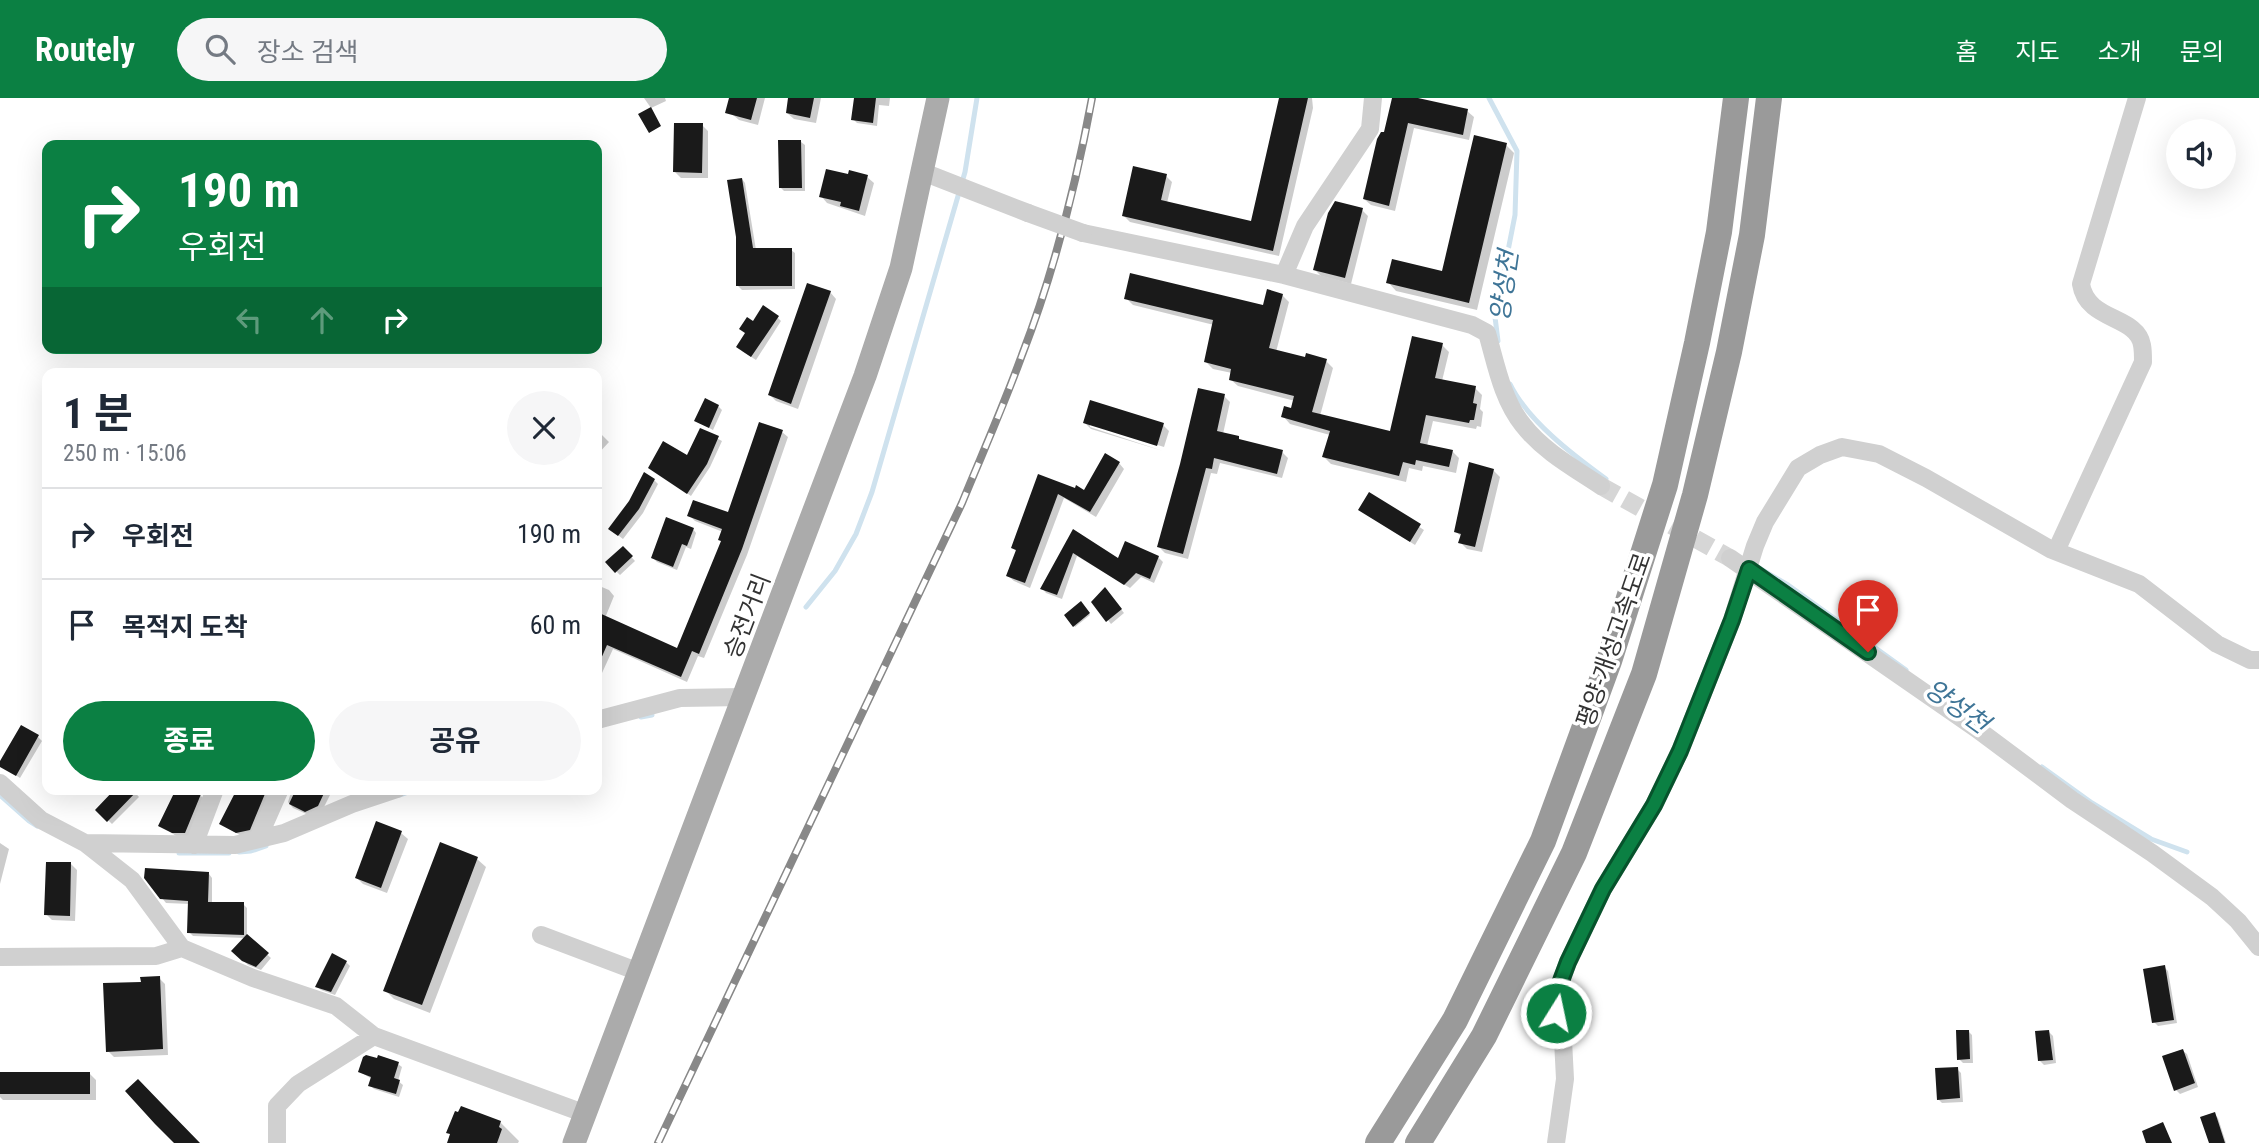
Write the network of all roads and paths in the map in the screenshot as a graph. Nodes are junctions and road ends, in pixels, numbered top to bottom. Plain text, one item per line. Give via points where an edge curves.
1 (938, 98) edge
2 (1373, 98) edge
3 (1736, 98) edge
4 (1769, 98) edge
5 (2137, 98) edge
6 (923, 172) junction
7 (1284, 275) junction
8 (1601, 485) tunnel mouth
9 (2056, 551) junction
10 (1730, 558) tunnel mouth
11 (1749, 569) junction
12 (2259, 660) edge
13 (744, 697) junction
14 (602, 719) edge
15 (0, 783) edge
16 (213, 795) edge
17 (277, 795) edge
18 (379, 795) edge
19 (258, 839) junction
20 (85, 843) junction
21 (194, 845) junction
22 (541, 936) dead end
23 (2259, 947) edge
24 (182, 948) junction
25 (0, 957) edge
26 (639, 972) junction
27 (374, 1036) junction
28 (586, 1114) junction
29 (277, 1143) edge
30 (574, 1143) edge
31 (1378, 1143) edge
32 (1418, 1143) edge
33 (1556, 1143) edge

1 - 6 main road, 승전거리
2 - 7 street via 1370,129 1305,226
3 - 31 highway, 평양-개성고속도로 via 1718,232 1665,485 1609,661 1543,841 1455,1020
4 - 32 highway, 평양-개성고속도로 via 1752,235 1730,352 1644,674 1574,853 1484,1036
5 - 9 street via 2081,284 2092,307 2133,330 2142,342 2143,362
6 - 7 street, bridge via 1083,233
6 - 13 main road, 승전거리 via 901,268 865,376
7 - 8 street via 1472,325 1487,333 1497,373 1522,424 1544,447
9 - 11 street via 1879,454 1842,447 1798,468 1766,522
9 - 12 street via 2139,584 2217,643
10 - 11 street
11 - 23 street via 2212,897
11 - 33 street via 1680,751 1654,805 1603,889 1559,986 1556,1013 1563,1040 1564,1079
13 - 14 street via 680,698
13 - 26 main road, 승전거리
15 - 20 street via 41,820
16 - 21 street
17 - 19 street
18 - 19 street
19 - 21 street via 235,845
20 - 21 street
20 - 24 street via 132,880
22 - 26 street
24 - 25 street via 156,956
24 - 27 street via 336,1006
26 - 28 main road, 승전거리
27 - 28 street
27 - 29 street via 298,1084 277,1106
28 - 30 main road, 승전거리

